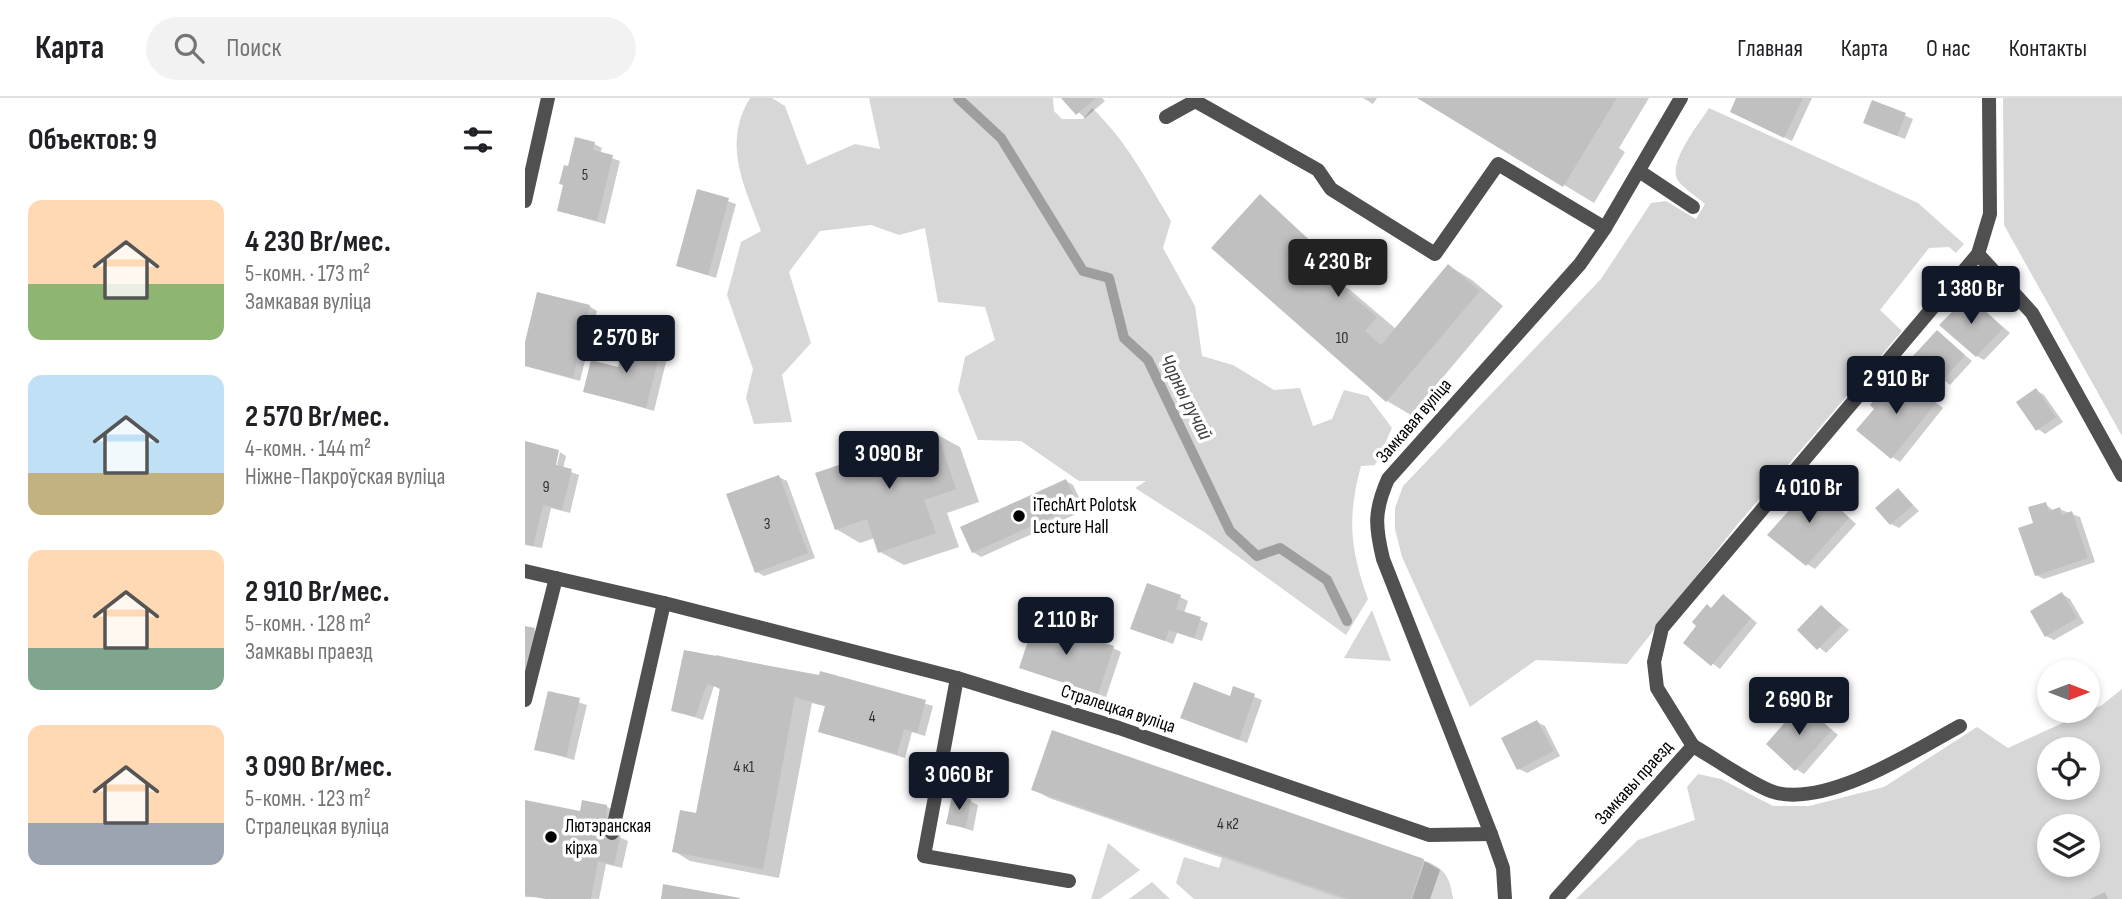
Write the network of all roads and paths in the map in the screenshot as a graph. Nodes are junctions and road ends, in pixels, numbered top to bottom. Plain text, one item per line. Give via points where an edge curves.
1 (548, 98) edge
2 (1681, 98) edge
3 (1989, 98) edge
4 (1166, 117) dead end
5 (1639, 171) junction
6 (525, 201) edge
7 (1693, 207) dead end
8 (1605, 228) junction
9 (1977, 254) junction
10 (2122, 475) edge
11 (525, 571) edge
12 (556, 578) junction
13 (664, 603) junction
14 (957, 678) junction
15 (525, 700) edge
16 (1960, 726) dead end
17 (1693, 746) junction
18 (612, 833) dead end
19 (1491, 834) junction
20 (1069, 881) dead end
21 (1505, 899) edge
22 (1556, 899) edge

1 - 6 street
2 - 5 street, Замкавая вуліца
3 - 9 street via 1990,214
4 - 8 street via 1195,101 1318,170 1331,188 1435,254 1498,164
5 - 7 street
5 - 8 street, Замкавая вуліца
8 - 19 street, Замкавая вуліца via 1580,264 1388,479 1377,505 1376,531 1383,559
9 - 10 street via 2032,313
9 - 17 street, Замкавы праезд via 1662,628 1654,662 1657,688
11 - 12 street, Стралецкая вуліца
12 - 13 street, Стралецкая вуліца
12 - 15 street
13 - 14 street, Стралецкая вуліца
13 - 18 street
14 - 19 street, Стралецкая вуліца via 1119,728 1429,835
14 - 20 street via 924,856
16 - 17 street via 1877,772 1807,794 1775,793
17 - 22 street, Замкавы праезд
19 - 21 street, Замкавая вуліца via 1503,868

